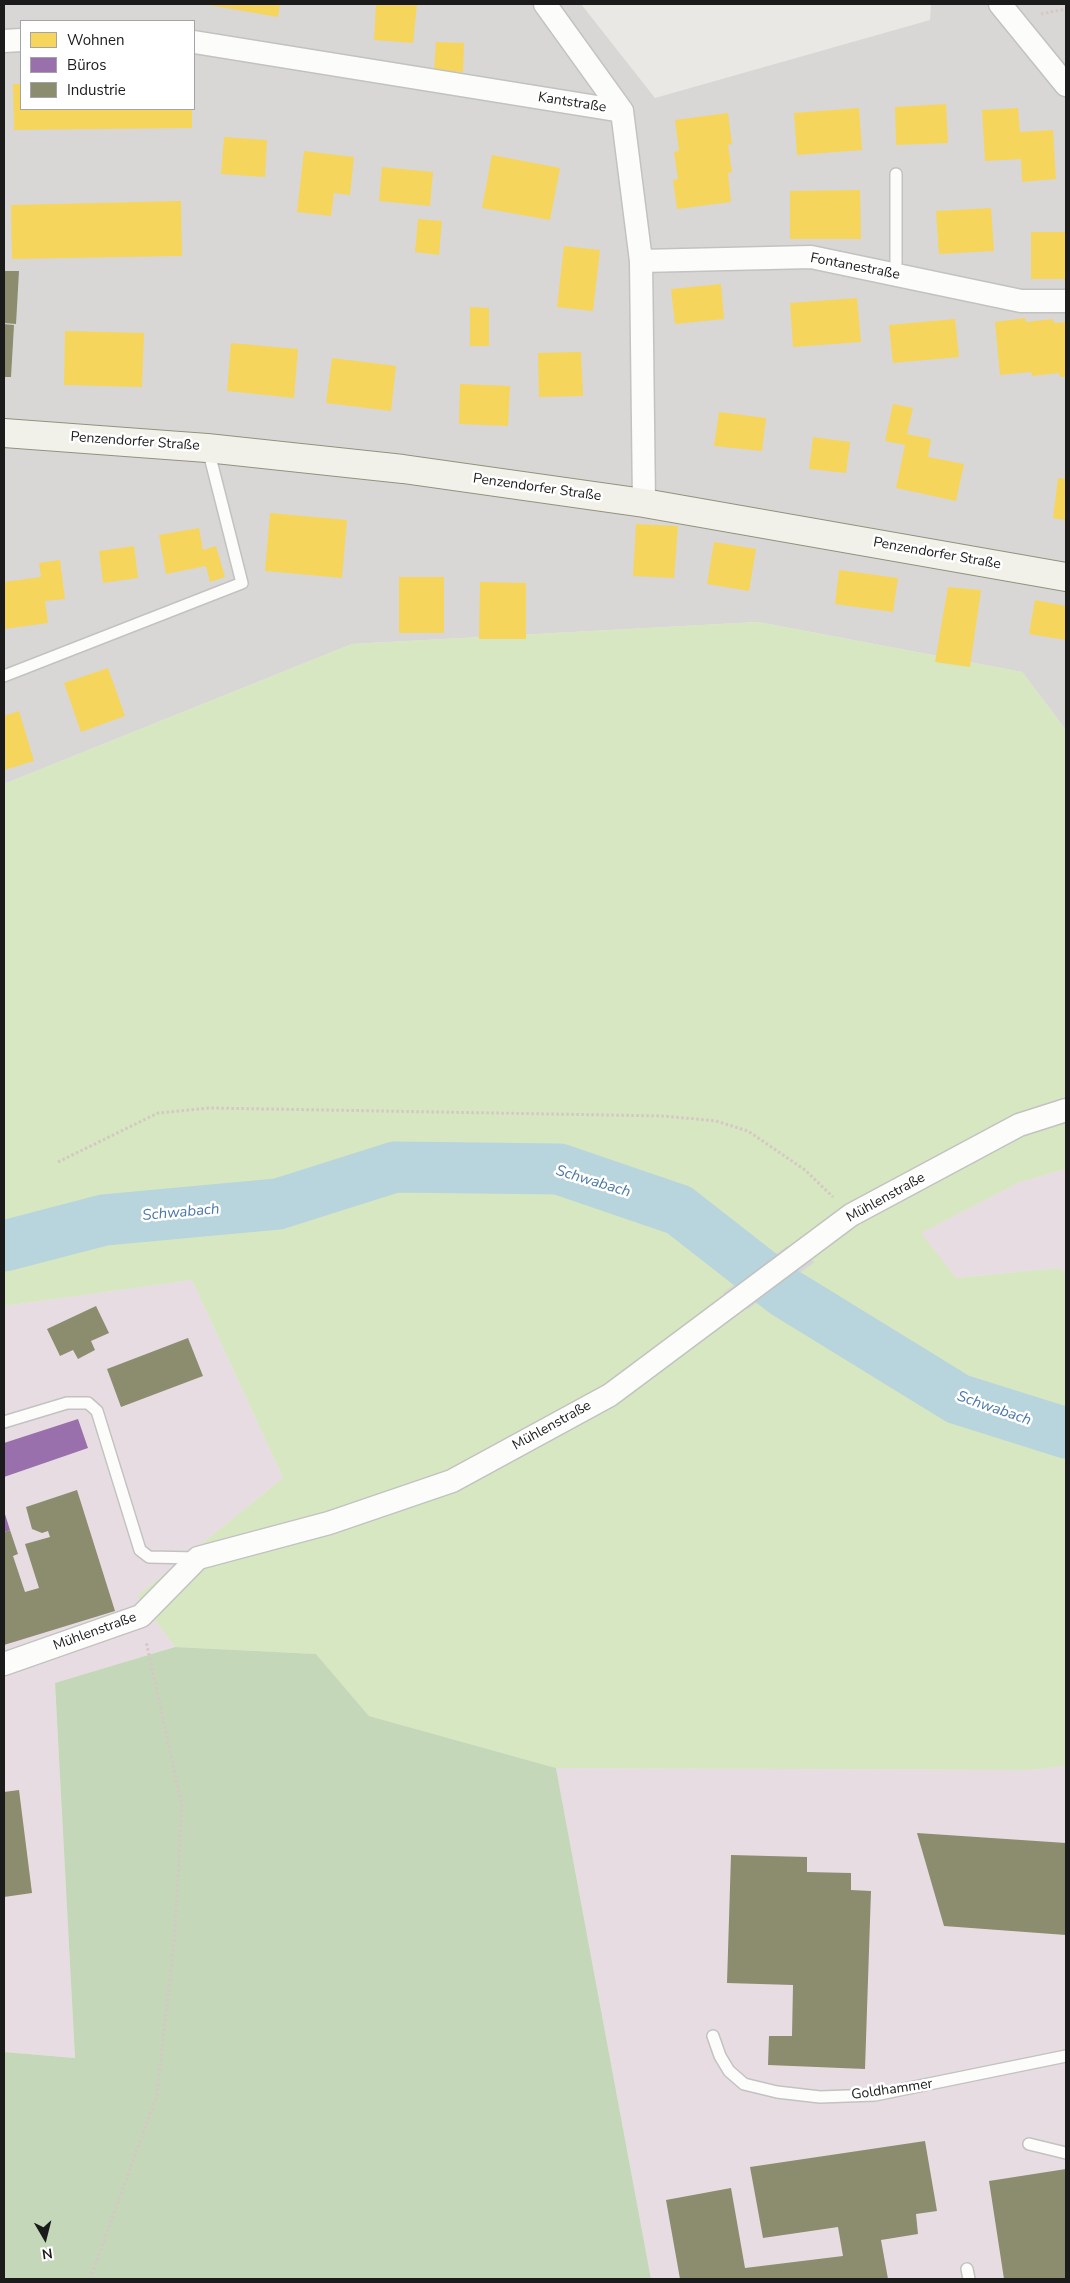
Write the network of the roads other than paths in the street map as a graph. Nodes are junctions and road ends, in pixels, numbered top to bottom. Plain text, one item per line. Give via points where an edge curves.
1 (545, 4) edge
2 (1000, 4) edge
3 (20, 40) edge
4 (4, 41) edge
5 (195, 42) edge
6 (1066, 85) edge
7 (622, 111) junction
8 (896, 174) dead end
9 (641, 261) junction
10 (896, 275) junction
11 (1066, 301) edge
12 (4, 432) edge
13 (208, 448) junction
14 (644, 503) junction
15 (1066, 577) edge
16 (4, 676) edge
17 (1066, 1110) edge
18 (4, 1422) edge
19 (198, 1558) junction
20 (4, 1664) edge
21 (713, 2036) dead end
22 (1066, 2056) edge
23 (1028, 2144) dead end
24 (1066, 2153) edge

1 - 7 street
2 - 6 street
3 - 4 street
5 - 7 street, Kantstraße
7 - 9 street, Kantstraße
8 - 10 lane
9 - 10 street, Fontanestraße via 811,257
9 - 14 street, Kantstraße
10 - 11 street, Fontanestraße via 1021,300
12 - 13 main road, Penzendorfer Straße
13 - 14 main road, Penzendorfer Straße via 403,469
13 - 16 lane via 242,583
14 - 15 main road, Penzendorfer Straße
17 - 19 street, Mühlenstraße via 1019,1125 851,1215 610,1395 452,1481 329,1523
18 - 19 lane via 67,1403 88,1403 97,1411 140,1550 149,1557
19 - 20 street, Mühlenstraße via 141,1616
21 - 22 lane, Goldhammer via 729,2071 744,2084 820,2097 884,2093
23 - 24 lane

